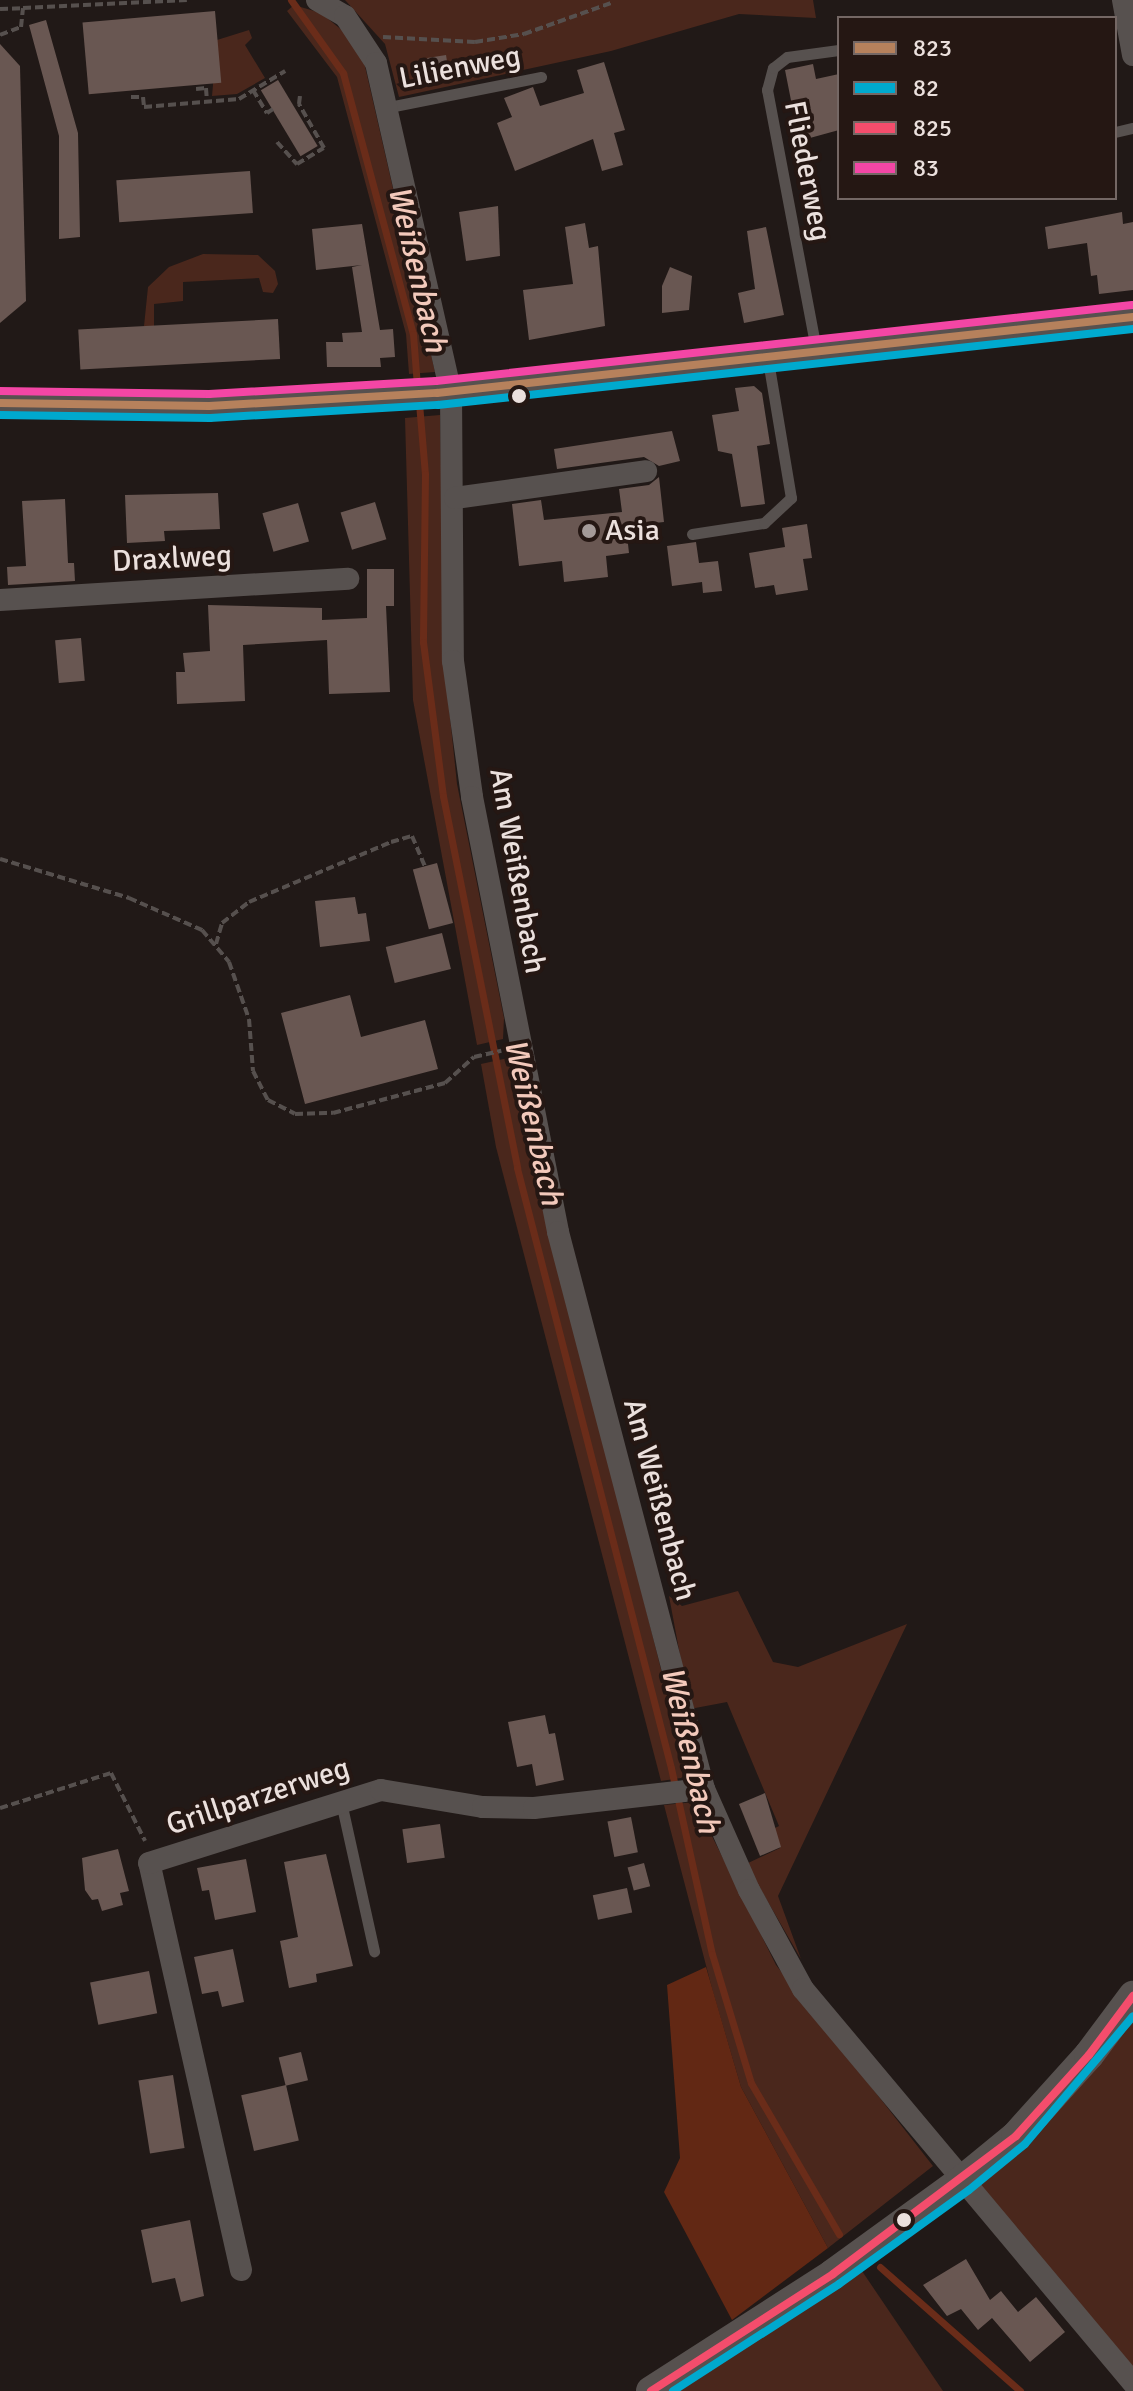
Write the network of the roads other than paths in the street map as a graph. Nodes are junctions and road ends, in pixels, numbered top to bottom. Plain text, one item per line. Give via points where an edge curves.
1 (317, 0) edge
2 (1123, 0) edge
3 (837, 50) edge
4 (1133, 55) edge
5 (541, 77) dead end
6 (389, 107) junction
7 (1133, 317) edge
8 (816, 353) junction
9 (768, 359) junction
10 (444, 393) junction
11 (0, 403) edge
12 (646, 471) dead end
13 (455, 498) junction
14 (692, 534) dead end
15 (348, 579) dead end
16 (0, 600) edge
17 (700, 1789) junction
18 (340, 1801) junction
19 (374, 1951) dead end
20 (1133, 1996) edge
21 (961, 2181) junction
22 (241, 2270) dead end
23 (1133, 2383) edge
24 (651, 2391) edge

1 - 6 street, Am Weißenbach via 345,16 360,37 376,63
2 - 4 street
3 - 8 lane, Fliederweg via 787,57 773,68 767,90
5 - 6 lane, Lilienweg
6 - 10 street, Am Weißenbach
7 - 8 main road
8 - 9 main road
9 - 10 main road
9 - 14 lane via 791,498 764,523
10 - 11 main road via 209,406
10 - 13 street, Am Weißenbach
12 - 13 street
13 - 17 street, Am Weißenbach via 453,661 518,1046 558,1232
15 - 16 street, Draxlweg
17 - 18 street, Grillparzerweg via 534,1808 483,1807 402,1790
17 - 21 street, Am Weißenbach via 803,1989
18 - 19 lane
18 - 22 street, Grillparzerweg via 149,1863
20 - 21 main road via 1089,2055 1016,2136
21 - 23 street, Am Weißenbach
21 - 24 main road via 833,2274

